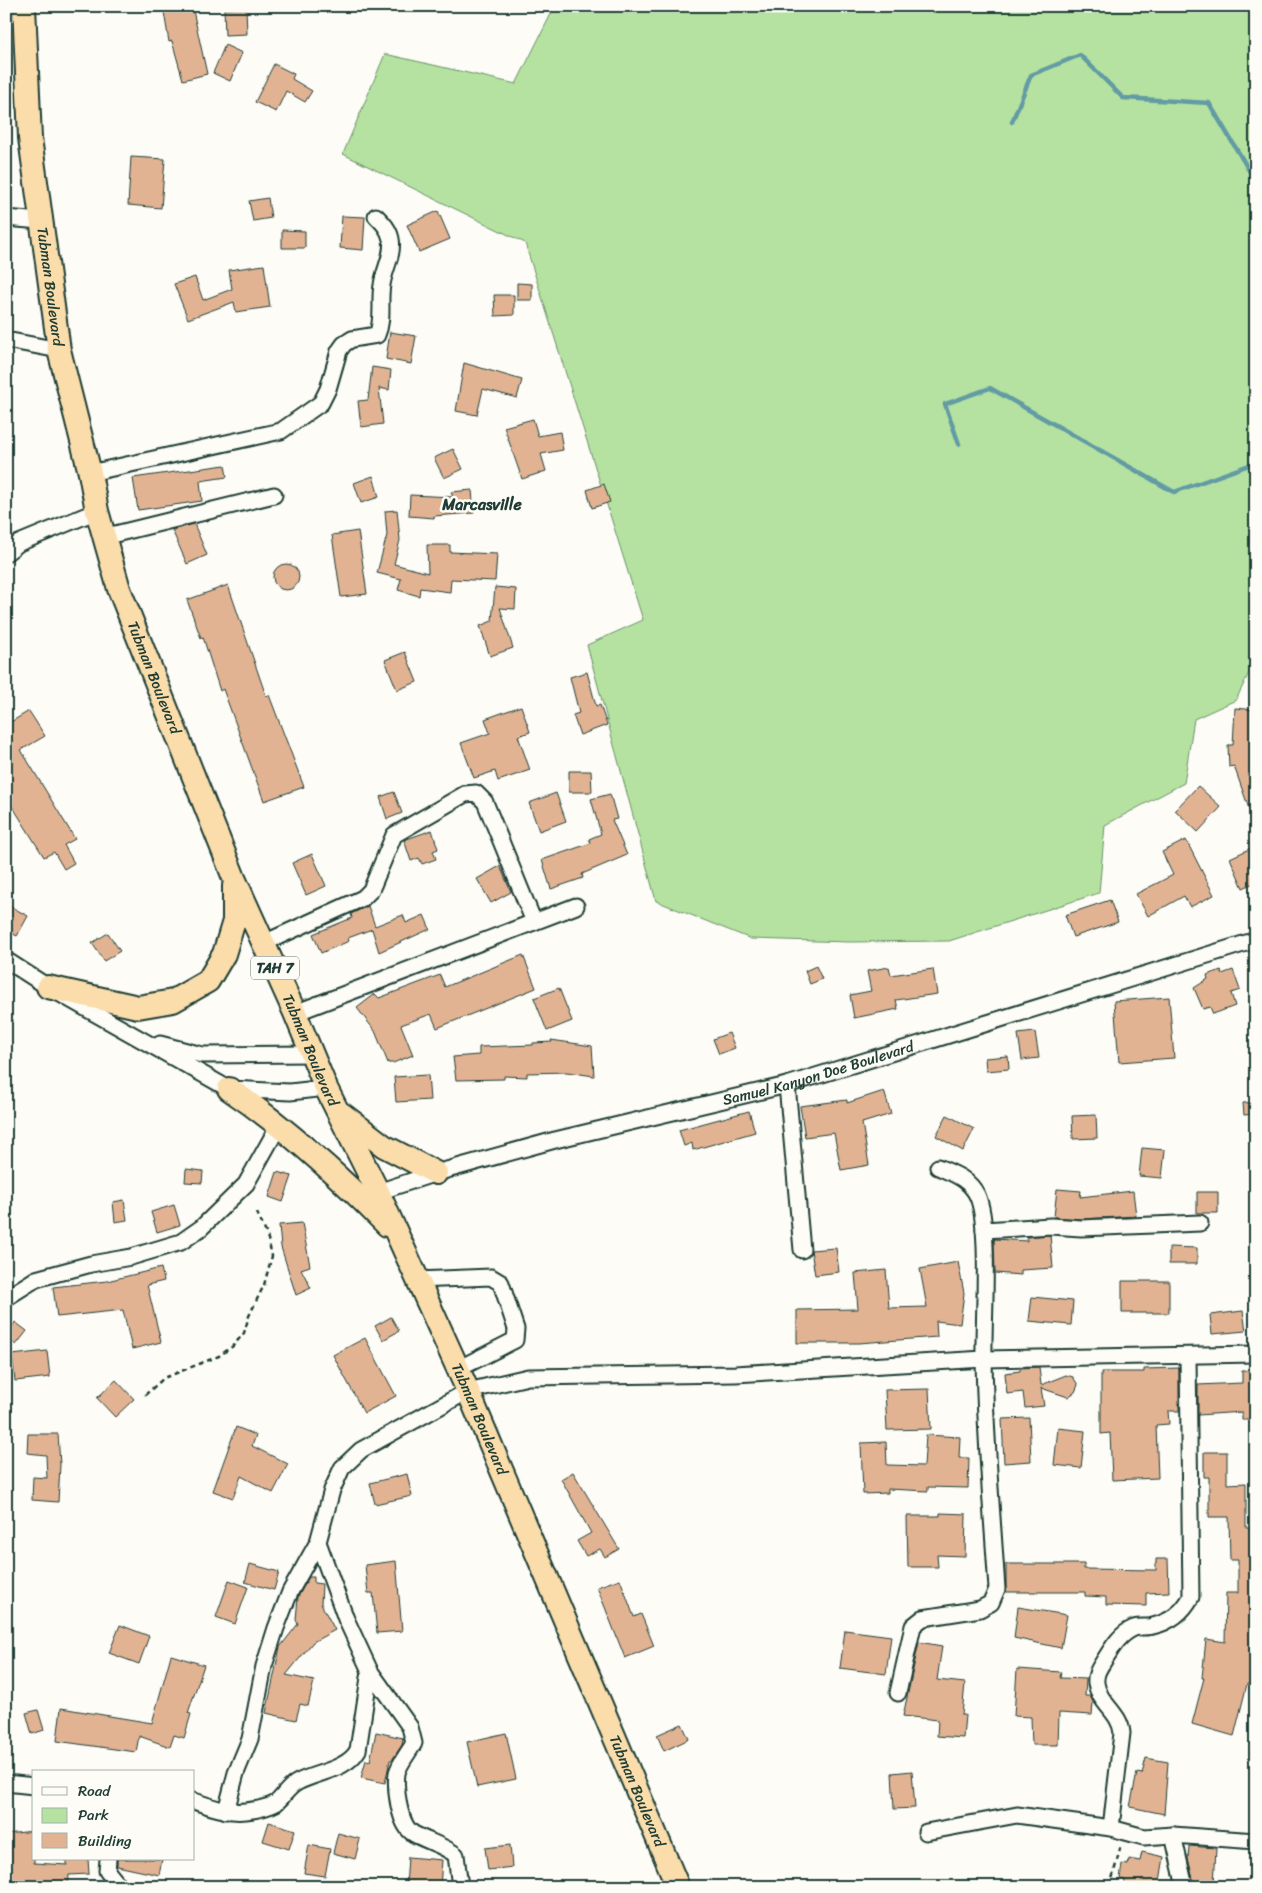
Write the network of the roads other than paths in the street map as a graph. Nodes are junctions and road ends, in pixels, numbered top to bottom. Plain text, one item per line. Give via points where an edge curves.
1 (24, 6) edge
2 (376, 216) dead end
3 (6, 218) edge
4 (40, 221) junction
5 (6, 340) edge
6 (59, 350) junction
7 (90, 473) junction
8 (274, 495) dead end
9 (97, 511) junction
10 (103, 537) junction
11 (6, 553) edge
12 (234, 878) junction
13 (576, 906) dead end
14 (534, 922) junction
15 (1256, 940) edge
16 (264, 943) junction
17 (6, 960) edge
18 (48, 987) junction
19 (295, 1013) junction
20 (142, 1040) junction
21 (313, 1054) junction
22 (787, 1085) junction
23 (326, 1088) junction
24 (229, 1089) junction
25 (337, 1110) junction
26 (279, 1125) junction
27 (938, 1168) dead end
28 (436, 1173) junction
29 (378, 1192) junction
30 (1200, 1223) dead end
31 (984, 1230) junction
32 (398, 1237) junction
33 (802, 1250) dead end
34 (417, 1280) junction
35 (6, 1298) edge
36 (1256, 1354) edge
37 (1188, 1356) junction
38 (984, 1359) junction
39 (458, 1368) junction
40 (468, 1391) junction
41 (318, 1542) junction
42 (370, 1671) junction
43 (898, 1693) dead end
44 (6, 1783) edge
45 (32, 1786) edge
46 (195, 1801) edge
47 (226, 1811) junction
48 (1118, 1830) junction
49 (926, 1832) dead end
50 (1173, 1836) junction
51 (1256, 1841) edge
52 (108, 1860) edge
53 (120, 1887) edge
54 (460, 1887) edge
55 (678, 1887) edge
56 (1185, 1887) edge

1 - 4 highway, Tubman Boulevard / TAH 7 via 30,138
2 - 7 street via 387,226 392,251 382,285 381,324 377,335 352,339 344,344 328,389 321,403 310,413 281,431
3 - 4 street
4 - 6 highway, Tubman Boulevard / TAH 7
5 - 6 street
6 - 7 highway, Tubman Boulevard / TAH 7
7 - 9 highway, Tubman Boulevard / TAH 7
8 - 10 street
9 - 10 highway, Tubman Boulevard / TAH 7
9 - 11 street via 20,543
10 - 12 highway, Tubman Boulevard / TAH 7 via 119,589
12 - 16 highway, Tubman Boulevard / TAH 7
12 - 18 highway via 234,921 224,954 208,981 173,1001 138,1006
13 - 14 street
14 - 16 street via 486,802 476,793 466,794 394,835 371,890 363,898
14 - 19 street
15 - 22 street, Samuel Kanyon Doe Boulevard
16 - 19 highway, Tubman Boulevard / TAH 7
17 - 18 street
18 - 20 street
19 - 21 highway, Tubman Boulevard / TAH 7
20 - 21 street via 202,1054
20 - 24 street
21 - 23 highway, Tubman Boulevard / TAH 7
22 - 28 street, Samuel Kanyon Doe Boulevard via 555,1140
22 - 33 street
23 - 24 street via 290,1092
23 - 25 highway, Tubman Boulevard / TAH 7
24 - 26 highway
25 - 28 highway via 384,1146
25 - 29 highway, Tubman Boulevard / TAH 7
26 - 32 highway via 331,1170
26 - 35 street via 246,1184 201,1228 181,1242 131,1258 90,1264 36,1279
27 - 31 street via 965,1178 976,1194
28 - 29 street, Samuel Kanyon Doe Boulevard
29 - 32 highway, Tubman Boulevard / TAH 7
30 - 31 street
31 - 38 street
32 - 34 highway, Tubman Boulevard / TAH 7
34 - 39 highway, Tubman Boulevard / TAH 7
34 - 39 street via 492,1277 501,1283 516,1329 515,1340
36 - 37 street
37 - 38 street
37 - 48 street via 1191,1597 1186,1608 1172,1619 1136,1628 1118,1639 1096,1673 1101,1698 1121,1724
38 - 40 street via 735,1374 528,1377
38 - 43 street via 997,1589 991,1603 980,1609 917,1621 913,1626
39 - 40 highway, Tubman Boulevard / TAH 7
40 - 41 street via 361,1450 342,1468 332,1490
40 - 55 highway, Tubman Boulevard / TAH 7
41 - 42 street via 346,1619
41 - 47 street via 290,1592 276,1628 264,1666 250,1739 236,1773
42 - 47 street via 358,1750 354,1757 298,1782 275,1804 247,1811
42 - 54 street via 410,1727 414,1743 397,1772 400,1811 407,1828 456,1855
44 - 45 street
46 - 47 street
48 - 49 street via 1017,1814
48 - 50 street via 1144,1837
50 - 51 street
50 - 56 street
52 - 53 street via 107,1871

